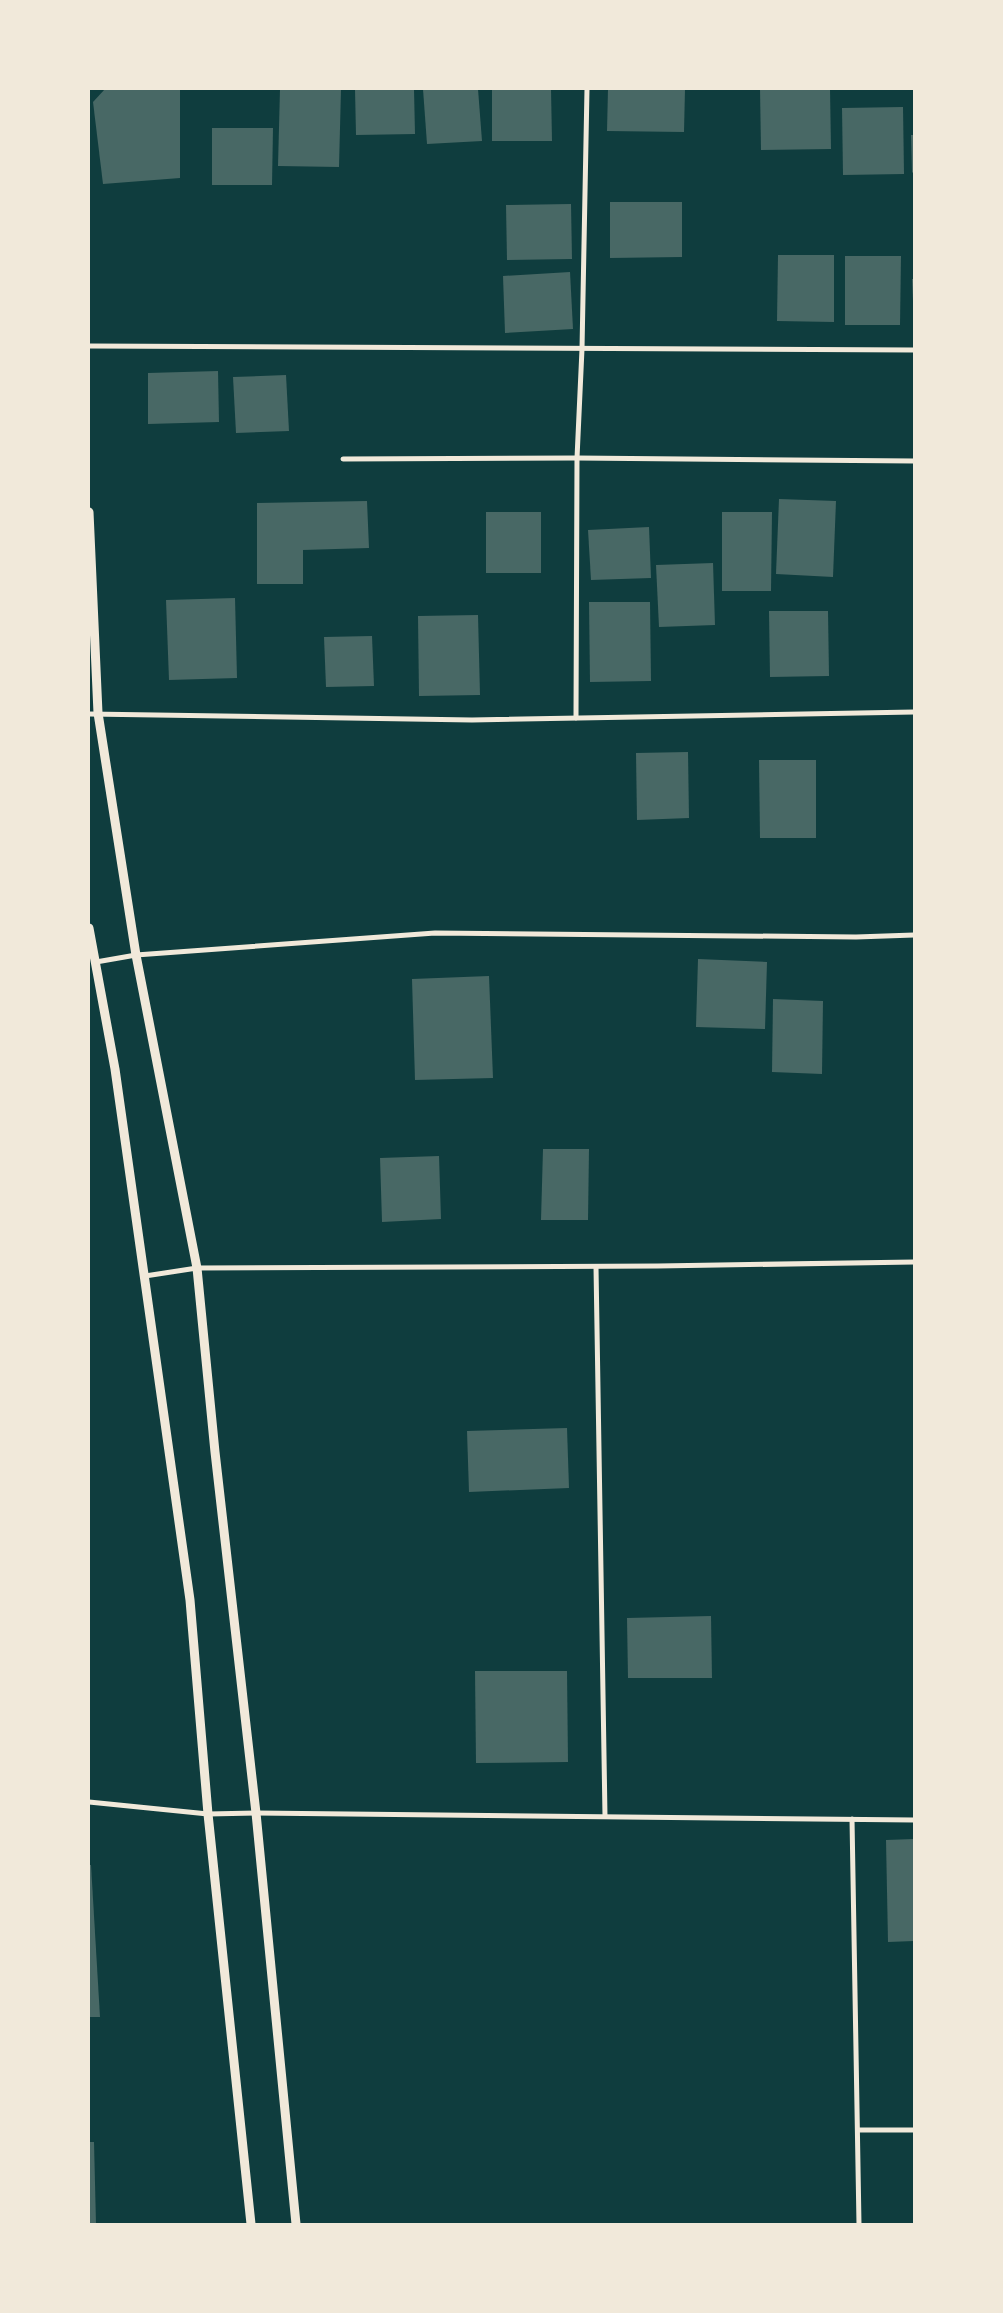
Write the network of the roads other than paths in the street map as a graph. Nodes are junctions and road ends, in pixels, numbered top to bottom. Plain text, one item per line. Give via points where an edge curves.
1 (587, 89) edge
2 (89, 346) edge
3 (582, 350) junction
4 (914, 350) edge
5 (577, 458) junction
6 (343, 459) dead end
7 (914, 461) edge
8 (89, 512) edge
9 (914, 712) edge
10 (93, 714) edge
11 (576, 718) junction
12 (89, 928) edge
13 (914, 935) edge
14 (136, 955) junction
15 (96, 962) junction
16 (914, 1262) edge
17 (596, 1267) junction
18 (197, 1268) junction
19 (145, 1276) junction
20 (89, 1802) edge
21 (256, 1813) junction
22 (208, 1814) junction
23 (605, 1816) junction
24 (852, 1819) junction
25 (914, 1820) edge
26 (859, 2130) junction
27 (914, 2130) edge
28 (252, 2224) edge
29 (296, 2224) edge
30 (859, 2224) edge

1 - 3 street
2 - 3 street
3 - 4 street
3 - 5 street
5 - 6 street
5 - 7 street
5 - 11 street
8 - 10 street
9 - 11 street
10 - 11 street via 472,720
10 - 14 street
12 - 15 street
13 - 14 street via 435,933
14 - 15 street
14 - 18 street
15 - 19 street
16 - 17 street
17 - 18 street
17 - 23 street
18 - 19 street
18 - 21 street
19 - 22 street via 190,1600
20 - 22 street
21 - 22 street
21 - 23 street
21 - 29 street
22 - 28 street
23 - 24 street
24 - 25 street
24 - 26 street
26 - 27 street
26 - 30 street

